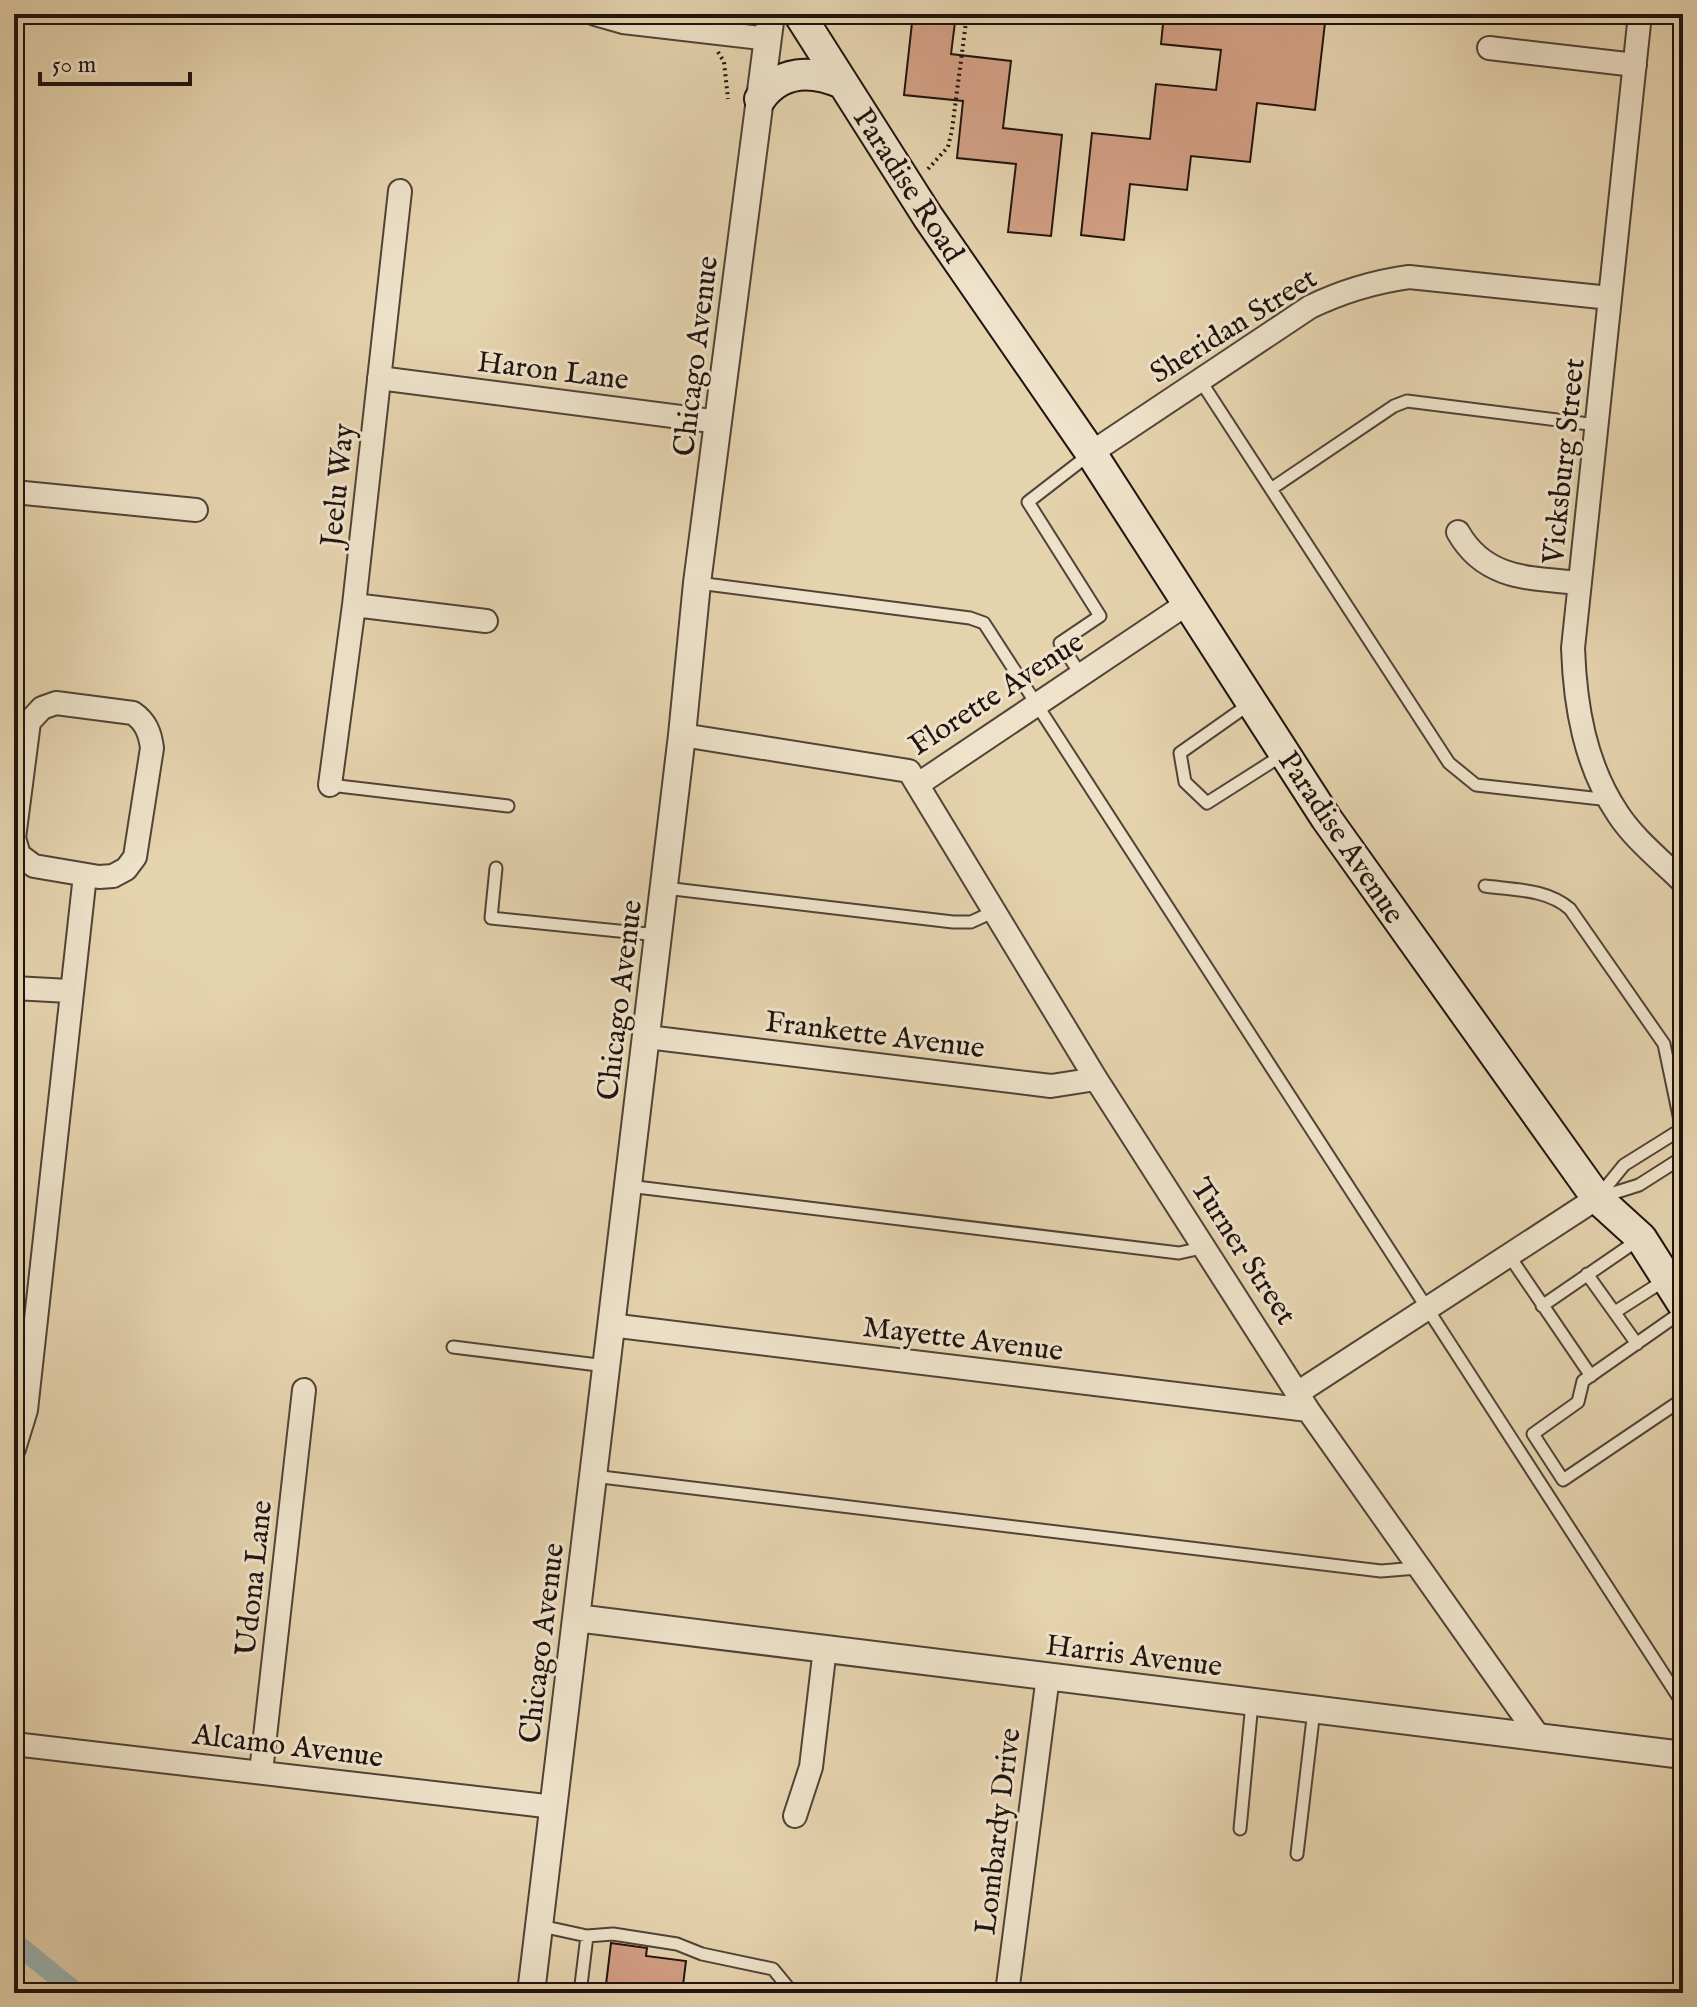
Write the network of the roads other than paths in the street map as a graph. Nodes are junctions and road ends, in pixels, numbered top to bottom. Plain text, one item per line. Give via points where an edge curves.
1 (595, 14) edge
2 (799, 14) edge
3 (1640, 14) edge
4 (770, 27) edge
5 (1489, 48) dead end
6 (1635, 65) junction
7 (842, 83) junction
8 (760, 99) junction
9 (400, 191) dead end
10 (1610, 298) junction
11 (1021, 354) joint
12 (379, 378) junction
13 (1200, 380) junction
14 (719, 422) junction
15 (1597, 425) junction
16 (1091, 453) junction
17 (1271, 489) junction
18 (14, 492) edge
19 (196, 510) dead end
20 (1458, 532) dead end
21 (697, 583) junction
22 (1580, 583) junction
23 (1188, 603) junction
24 (354, 605) junction
25 (486, 621) dead end
26 (1081, 675) junction
27 (1252, 703) junction
28 (1037, 704) junction
29 (682, 735) junction
30 (1285, 754) junction
31 (920, 783) junction
32 (330, 785) joint
33 (1610, 800) junction
34 (508, 806) dead end
35 (496, 868) dead end
36 (85, 875) junction
37 (1683, 882) edge
38 (1485, 886) dead end
39 (664, 888) junction
40 (996, 911) junction
41 (659, 935) junction
42 (14, 988) edge
43 (69, 991) junction
44 (647, 1037) junction
45 (1096, 1079) junction
46 (1682, 1132) edge
47 (1683, 1157) edge
48 (628, 1186) junction
49 (1597, 1198) junction
50 (1641, 1238) junction
51 (1206, 1247) junction
52 (1508, 1254) junction
53 (1587, 1274) junction
54 (1667, 1278) junction
55 (1683, 1304) edge
56 (1542, 1306) junction
57 (1427, 1308) junction
58 (1683, 1311) edge
59 (1615, 1312) junction
60 (610, 1325) junction
61 (1637, 1344) junction
62 (453, 1347) dead end
63 (606, 1366) junction
64 (1591, 1376) junction
65 (304, 1390) dead end
66 (1683, 1399) edge
67 (1303, 1401) junction
68 (14, 1449) edge
69 (593, 1476) junction
70 (1417, 1568) junction
71 (576, 1618) junction
72 (825, 1648) junction
73 (1048, 1676) junction
74 (1252, 1702) junction
75 (1683, 1704) edge
76 (1315, 1710) junction
77 (1539, 1737) junction
78 (14, 1744) edge
79 (1683, 1755) edge
80 (261, 1772) junction
81 (554, 1807) junction
82 (795, 1816) dead end
83 (1240, 1829) dead end
84 (1297, 1854) dead end
85 (540, 1926) junction
86 (587, 1936) junction
87 (531, 1993) edge
88 (580, 1993) edge
89 (787, 1993) edge
90 (1007, 1993) edge

1 - 4 street via 623,22
2 - 7 main road, Paradise Road
3 - 6 street, Vicksburg Street
4 - 8 street, Chicago Avenue
5 - 6 street
6 - 10 street, Vicksburg Street
7 - 8 main road via 822,74 788,76 769,86
7 - 11 main road, Paradise Road
8 - 14 street, Chicago Avenue
9 - 12 street, Jeelu Way
10 - 13 street, Sheridan Street via 1443,278 1378,281 1310,307
10 - 15 street, Vicksburg Street
11 - 16 main road, Paradise Avenue
12 - 14 street, Haron Lane
12 - 24 street, Jeelu Way
13 - 16 street, Sheridan Street
13 - 17 lane
14 - 21 street, Chicago Avenue
15 - 17 lane via 1407,401
15 - 22 street, Vicksburg Street
16 - 23 main road, Paradise Avenue
16 - 26 lane via 1028,502 1100,616 1060,643
17 - 33 lane via 1461,775 1476,785
18 - 19 street
20 - 22 street via 1479,560 1496,571
21 - 28 lane via 970,618 984,623
21 - 29 street, Chicago Avenue
22 - 33 street, Vicksburg Street via 1574,684 1588,750
23 - 26 street, Florette Avenue
23 - 27 main road, Paradise Avenue
24 - 25 street
24 - 32 street, Jeelu Way
26 - 28 street, Florette Avenue
27 - 30 main road, Paradise Avenue
27 - 30 lane via 1180,753 1185,782 1207,803
28 - 31 street, Florette Avenue
28 - 57 lane
29 - 31 street, Florette Avenue via 886,765 909,771
29 - 39 street, Chicago Avenue
30 - 49 main road, Paradise Avenue
31 - 40 street, Turner Street
32 - 34 lane
33 - 37 street, Vicksburg Street
35 - 41 lane via 491,918
36 - 36 street via 24,861 14,838 29,722 56,703 133,713 150,735 135,857 113,876
36 - 43 street
38 - 46 lane via 1541,893 1570,909 1664,1044
39 - 40 lane via 953,922 971,922
39 - 41 street, Chicago Avenue
40 - 45 street, Turner Street
41 - 44 street, Chicago Avenue
42 - 43 street
43 - 68 street via 45,1252 26,1410
44 - 45 street, Frankette Avenue via 1051,1086
44 - 48 street, Chicago Avenue
45 - 51 street, Turner Street
46 - 49 lane via 1624,1165
47 - 49 lane via 1639,1185
48 - 51 lane via 1179,1253
48 - 60 street, Chicago Avenue
49 - 50 main road, Paradise Avenue
49 - 52 street
50 - 53 lane
50 - 54 main road, Paradise Avenue
51 - 67 street, Turner Street
52 - 56 lane
52 - 57 street
53 - 56 lane
53 - 59 lane
54 - 55 main road, Paradise Avenue
54 - 59 lane
56 - 64 lane
57 - 67 street
57 - 75 lane
58 - 61 lane
59 - 61 lane
60 - 63 street, Chicago Avenue
60 - 67 street, Mayette Avenue
61 - 64 lane
62 - 63 lane
63 - 69 street, Chicago Avenue
64 - 66 lane via 1583,1381 1578,1402 1533,1434 1563,1480
65 - 80 street, Udona Lane
67 - 70 street, Turner Street
69 - 70 lane via 1381,1571
69 - 71 street, Chicago Avenue
70 - 77 street, Turner Street
71 - 72 street, Harris Avenue
71 - 81 street, Chicago Avenue
72 - 73 street, Harris Avenue
72 - 82 street via 811,1767
73 - 74 street, Harris Avenue
73 - 90 street, Lombardy Drive
74 - 76 street, Harris Avenue
74 - 83 lane
76 - 77 street, Harris Avenue
76 - 84 lane
77 - 79 street, Harris Avenue
78 - 80 street, Alcamo Avenue
80 - 81 street, Alcamo Avenue
81 - 85 street, Chicago Avenue
85 - 86 lane
85 - 87 street, Chicago Avenue
86 - 88 lane
86 - 89 lane via 613,1934 677,1944 773,1969

